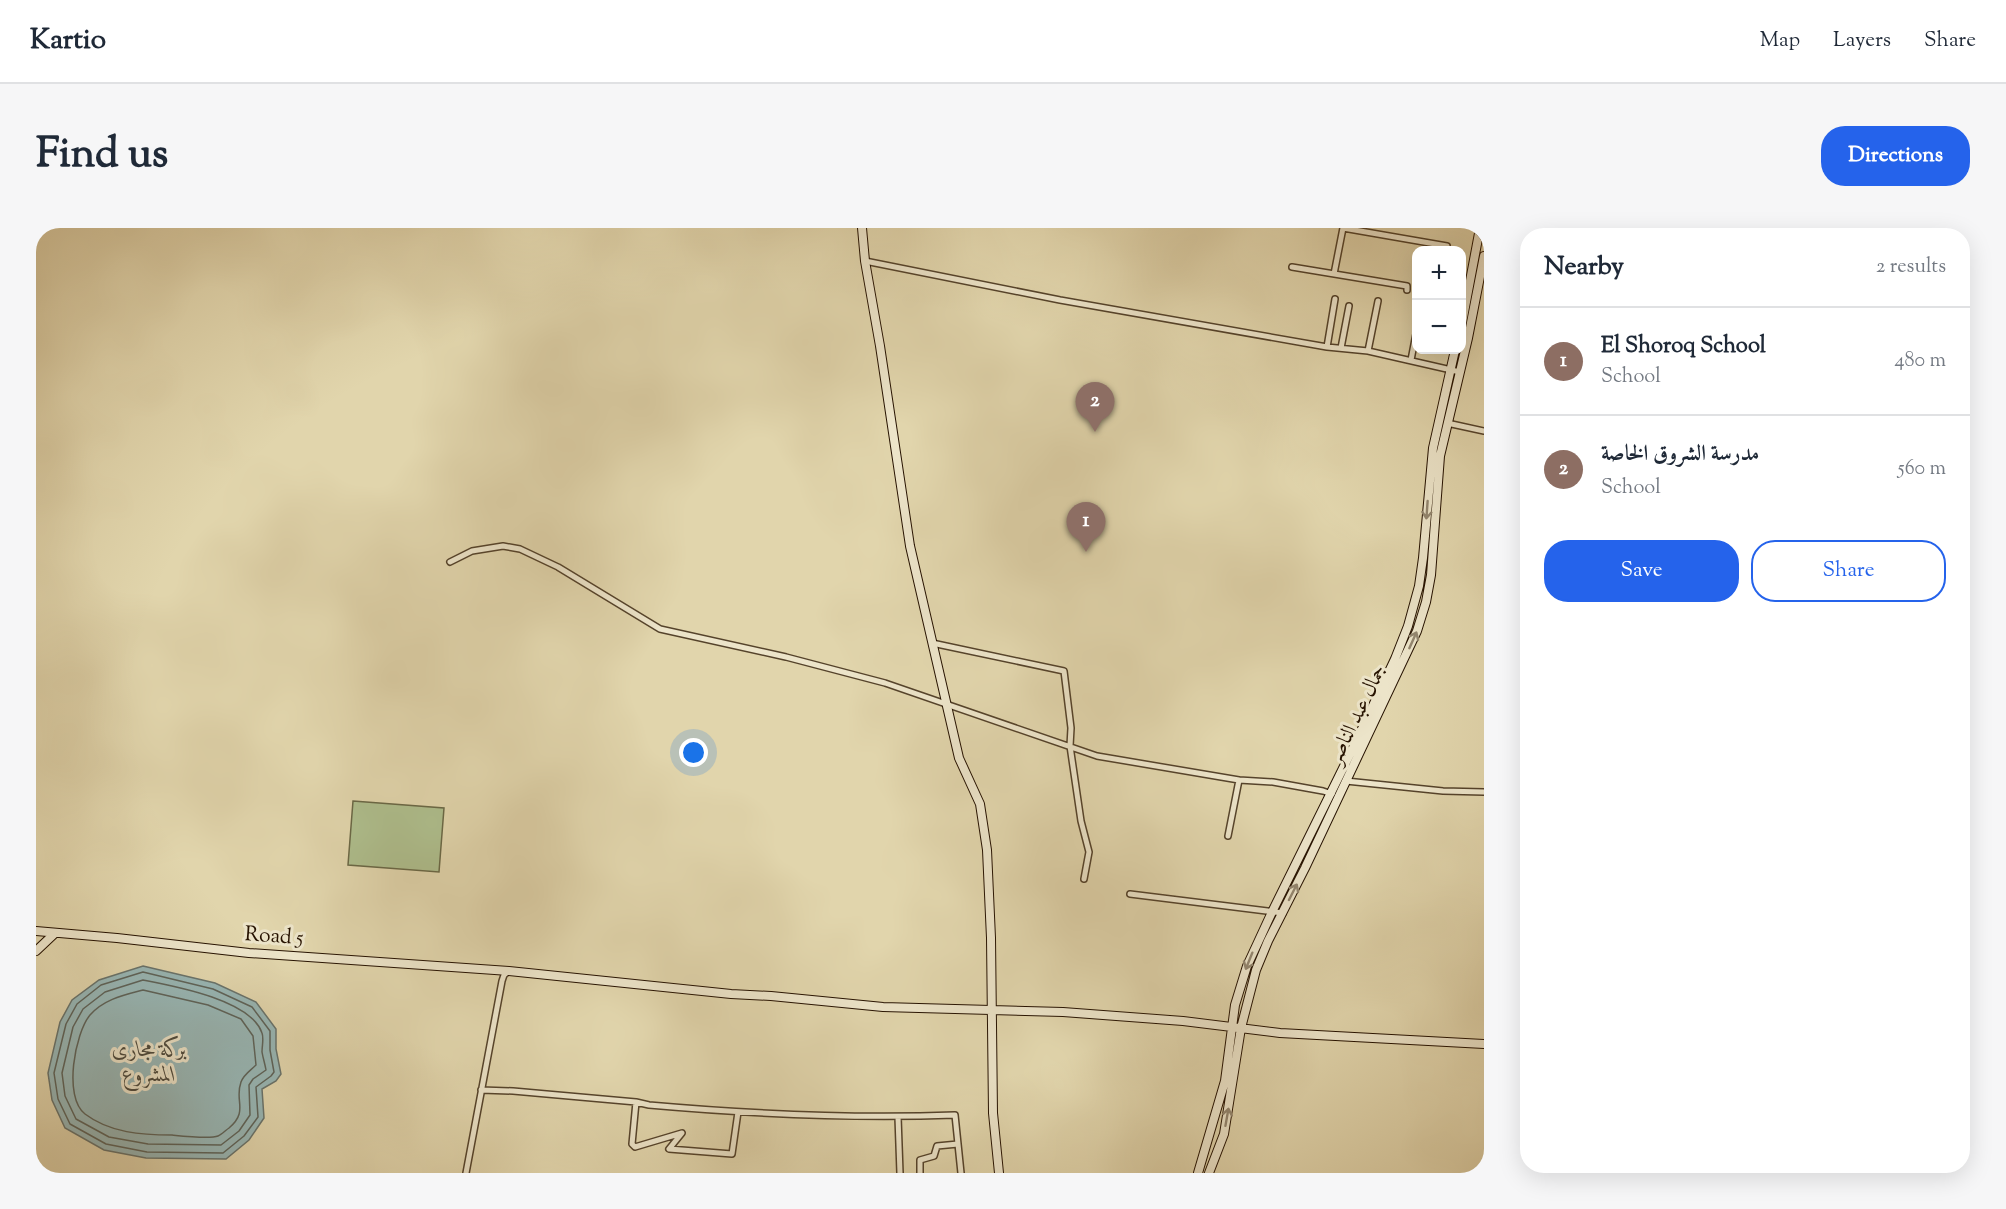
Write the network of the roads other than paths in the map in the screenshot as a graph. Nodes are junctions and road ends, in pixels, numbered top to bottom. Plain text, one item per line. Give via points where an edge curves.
1 (862, 228) edge
2 (1343, 228) edge
3 (1480, 228) edge
4 (1447, 246) dead end
5 (1484, 256) edge
6 (865, 261) junction
7 (1292, 267) dead end
8 (1334, 274) junction
9 (1407, 290) dead end
10 (1335, 298) dead end
11 (1466, 300) edge
12 (1378, 301) dead end
13 (1349, 306) dead end
14 (1328, 347) junction
15 (1341, 348) junction
16 (1368, 351) junction
17 (1412, 354) edge
18 (1454, 354) edge
19 (1411, 360) junction
20 (1451, 370) junction
21 (1460, 372) junction
22 (1447, 423) junction
23 (1484, 431) edge
24 (450, 562) dead end
25 (932, 643) junction
26 (945, 704) junction
27 (1071, 746) junction
28 (1239, 780) junction
29 (1346, 781) junction
30 (1484, 792) edge
31 (1335, 795) junction
32 (1228, 836) dead end
33 (1084, 879) dead end
34 (1130, 894) dead end
35 (1272, 912) junction
36 (1283, 914) junction
37 (36, 931) edge
38 (54, 934) junction
39 (36, 951) edge
40 (509, 970) junction
41 (991, 1008) junction
42 (1232, 1027) junction
43 (1241, 1028) junction
44 (1484, 1044) edge
45 (480, 1090) junction
46 (636, 1102) junction
47 (738, 1113) junction
48 (898, 1117) junction
49 (958, 1144) junction
50 (466, 1173) edge
51 (900, 1173) edge
52 (920, 1173) edge
53 (961, 1173) edge
54 (999, 1173) edge
55 (1198, 1173) edge
56 (1209, 1173) edge

1 - 6 main road
2 - 4 street
2 - 8 street
3 - 11 main road
5 - 21 main road, جمال عبد الناصر
6 - 14 street
6 - 25 main road via 910,546
7 - 8 street
8 - 9 street via 1407,286
10 - 14 street
12 - 16 street
13 - 15 street
14 - 15 street
15 - 16 street
16 - 19 street
17 - 19 street
18 - 20 main road, جمال عبد الناصر
19 - 20 street
20 - 21 street
20 -> 31 main road, جمال عبد الناصر via 1433,448 1419,586 1395,659
21 - 22 main road, جمال عبد الناصر
22 - 23 street
29 -> 22 main road, جمال عبد الناصر via 1417,631 1426,602 1440,456
24 - 26 street via 472,550 503,546 520,549 558,567 660,629 786,657
25 - 26 main road
25 - 27 street via 1064,672
26 - 27 street
26 - 41 main road via 959,758 980,804 991,938
27 - 28 street via 1097,756
27 - 33 street via 1089,852
28 - 31 street via 1273,782
28 - 32 street
29 - 30 street
29 - 31 main road, جمال عبد الناصر
31 - 35 main road, جمال عبد الناصر
36 -> 31 main road, جمال عبد الناصر
34 - 35 street
35 - 36 street
35 -> 42 main road, جمال عبد الناصر via 1247,966
36 - 43 main road, جمال عبد الناصر via 1256,970
37 - 38 main road, Road 5
38 - 39 main road
38 - 40 main road, Road 5 via 249,953
40 - 41 main road, Road 5 via 874,1006
40 - 45 street via 502,981
41 - 42 main road, Road 5
41 - 54 main road via 993,1132
42 - 43 main road, Road 5
42 - 55 main road, جمال عبد الناصر via 1225,1081
43 - 44 main road, Road 5
56 -> 43 main road, جمال عبد الناصر via 1224,1134
45 - 46 street
45 - 50 street
46 - 47 street
46 - 47 street via 632,1144 635,1147 682,1133 669,1149 732,1154
47 - 48 street
48 - 49 street via 955,1115
48 - 51 street
49 - 52 street via 937,1146 934,1156 920,1160
49 - 53 street

